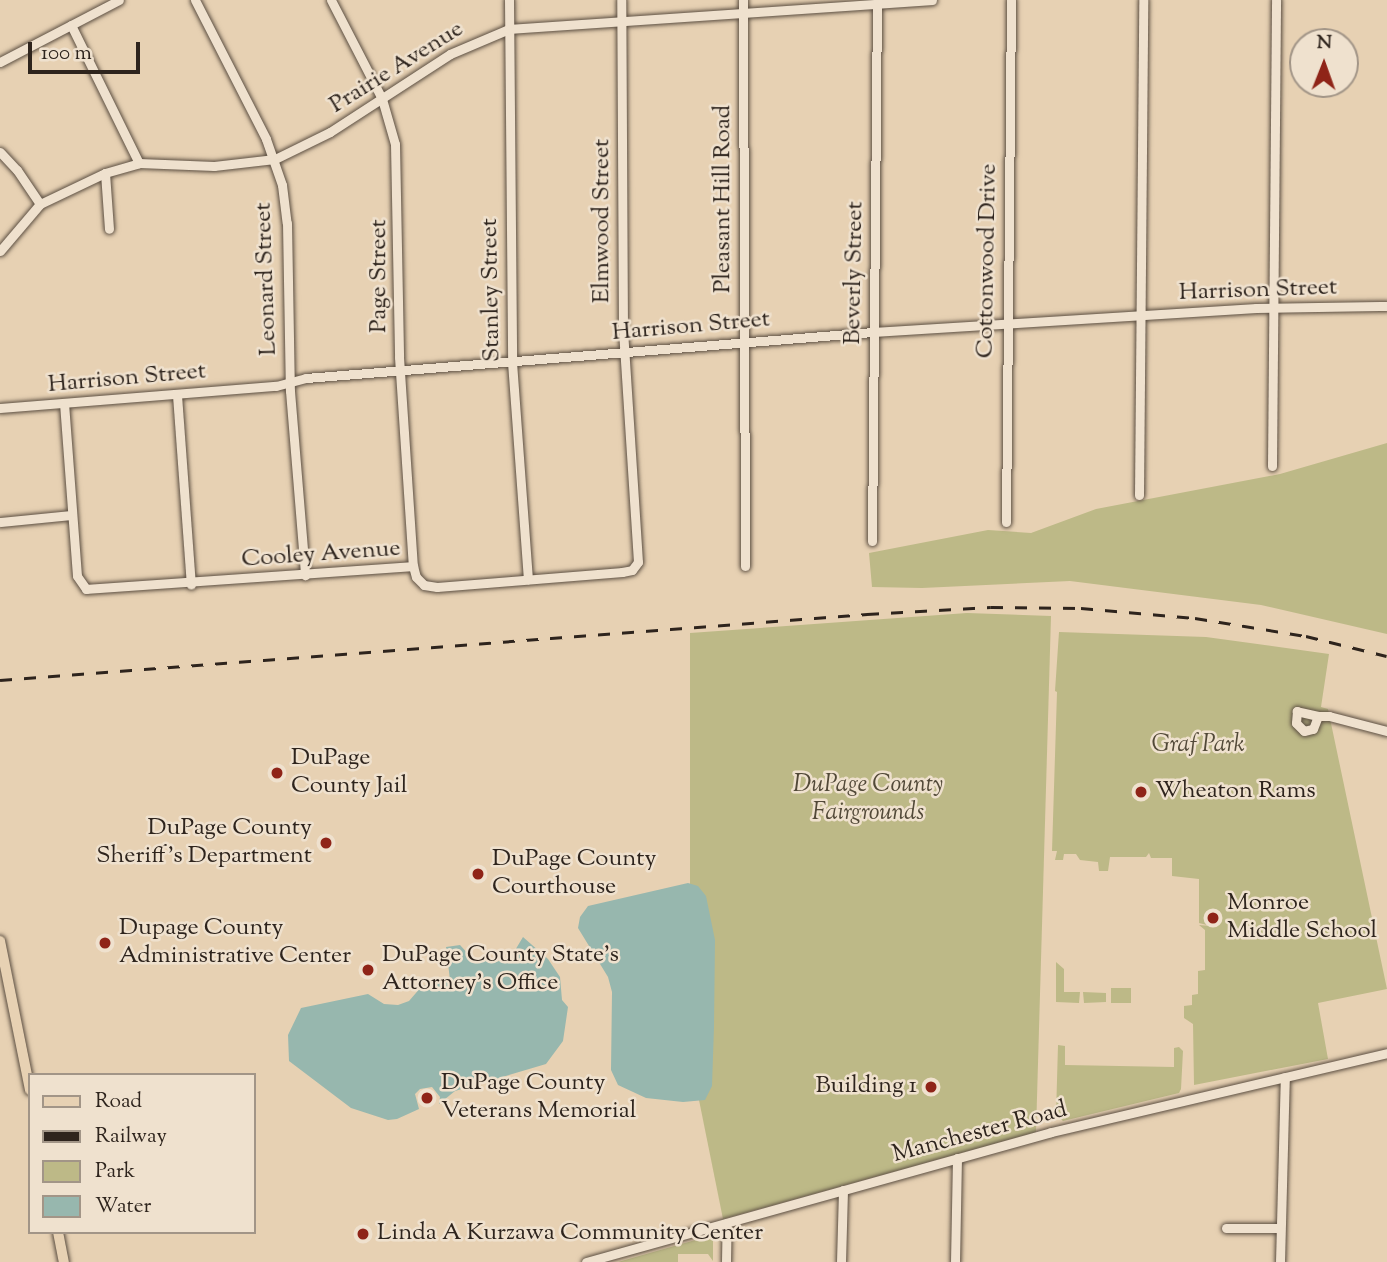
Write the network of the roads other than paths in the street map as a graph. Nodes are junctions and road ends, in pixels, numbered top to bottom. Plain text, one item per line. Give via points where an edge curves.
1 (119, 0) edge
2 (195, 0) edge
3 (331, 0) edge
4 (509, 0) edge
5 (621, 0) edge
6 (743, 0) edge
7 (932, 0) edge
8 (1011, 0) edge
9 (1143, 0) edge
10 (1276, 0) edge
11 (877, 5) junction
12 (743, 12) junction
13 (621, 19) junction
14 (71, 25) junction
15 (509, 29) junction
16 (0, 62) edge
17 (382, 99) junction
18 (0, 152) edge
19 (275, 159) junction
20 (139, 163) junction
21 (105, 173) junction
22 (40, 204) junction
23 (110, 229) dead end
24 (0, 251) edge
25 (1387, 306) edge
26 (1274, 307) junction
27 (1139, 315) junction
28 (1006, 324) junction
29 (873, 332) junction
30 (744, 342) junction
31 (624, 352) junction
32 (512, 362) junction
33 (400, 370) junction
34 (290, 382) junction
35 (177, 395) junction
36 (64, 403) junction
37 (0, 408) edge
38 (1272, 466) dead end
39 (1139, 495) dead end
40 (72, 515) junction
41 (0, 522) edge
42 (1006, 522) dead end
43 (872, 541) dead end
44 (414, 566) junction
45 (636, 566) joint
46 (745, 566) dead end
47 (305, 575) junction
48 (528, 579) junction
49 (191, 584) junction
50 (1318, 716) dead end
51 (1387, 730) edge
52 (0, 941) edge
53 (1387, 1053) edge
54 (1285, 1077) junction
55 (28, 1080) edge
56 (957, 1158) junction
57 (844, 1190) junction
58 (727, 1223) junction
59 (1226, 1228) dead end
60 (1280, 1228) junction
61 (58, 1234) edge
62 (64, 1262) edge
63 (586, 1262) edge
64 (726, 1262) edge
65 (841, 1262) edge
66 (956, 1262) edge
67 (1280, 1262) edge

1 - 14 street
2 - 19 street, Leonard Street
3 - 17 street, Page Street
4 - 15 street, Stanley Street
5 - 13 street, Elmwood Street
6 - 12 street, Pleasant Hill Road
7 - 11 street, Prairie Avenue
8 - 28 street, Cottonwood Drive
9 - 27 street
10 - 26 street
11 - 12 street, Prairie Avenue
11 - 29 street, Beverly Street
12 - 13 street, Prairie Avenue
12 - 30 street, Pleasant Hill Road
13 - 15 street, Prairie Avenue
13 - 31 street, Elmwood Street
14 - 16 street
14 - 20 street
15 - 17 street, Prairie Avenue via 450,54
15 - 32 street, Stanley Street
17 - 19 street, Prairie Avenue
17 - 33 street, Page Street via 398,170
18 - 22 street
19 - 20 street, Prairie Avenue via 214,166
19 - 34 street, Leonard Street via 287,223
20 - 21 street, Prairie Avenue
21 - 22 street, Prairie Avenue
21 - 23 street
22 - 24 street, Prairie Avenue
25 - 26 street, Harrison Street
26 - 27 street, Harrison Street
26 - 38 street
27 - 28 street, Harrison Street
27 - 39 street
28 - 29 street, Harrison Street
28 - 42 street, Cottonwood Drive
29 - 30 street, Harrison Street
29 - 43 street, Beverly Street
30 - 31 street, Harrison Street
30 - 46 street, Pleasant Hill Road
31 - 32 street, Harrison Street
31 - 45 street, Elmwood Street
32 - 33 street, Harrison Street
32 - 48 street, Stanley Street
33 - 34 street, Harrison Street
33 - 44 street, Page Street
34 - 35 street, Harrison Street
34 - 47 street, Leonard Street
35 - 36 street, Harrison Street
35 - 49 street
36 - 37 street, Harrison Street
36 - 40 street
40 - 41 street
40 - 49 street, Cooley Avenue via 81,586 90,590
44 - 47 street, Cooley Avenue
44 - 48 street, Cooley Avenue via 424,585
45 - 48 street, Cooley Avenue via 622,572
47 - 49 street, Cooley Avenue
50 - 51 street
52 - 55 main road
53 - 54 street, Manchester Road
54 - 56 street, Manchester Road
54 - 60 street
56 - 57 street, Manchester Road
56 - 66 street
57 - 58 street, Manchester Road
57 - 65 street
58 - 63 street, Manchester Road
58 - 64 street
59 - 60 street
60 - 67 street
61 - 62 main road

